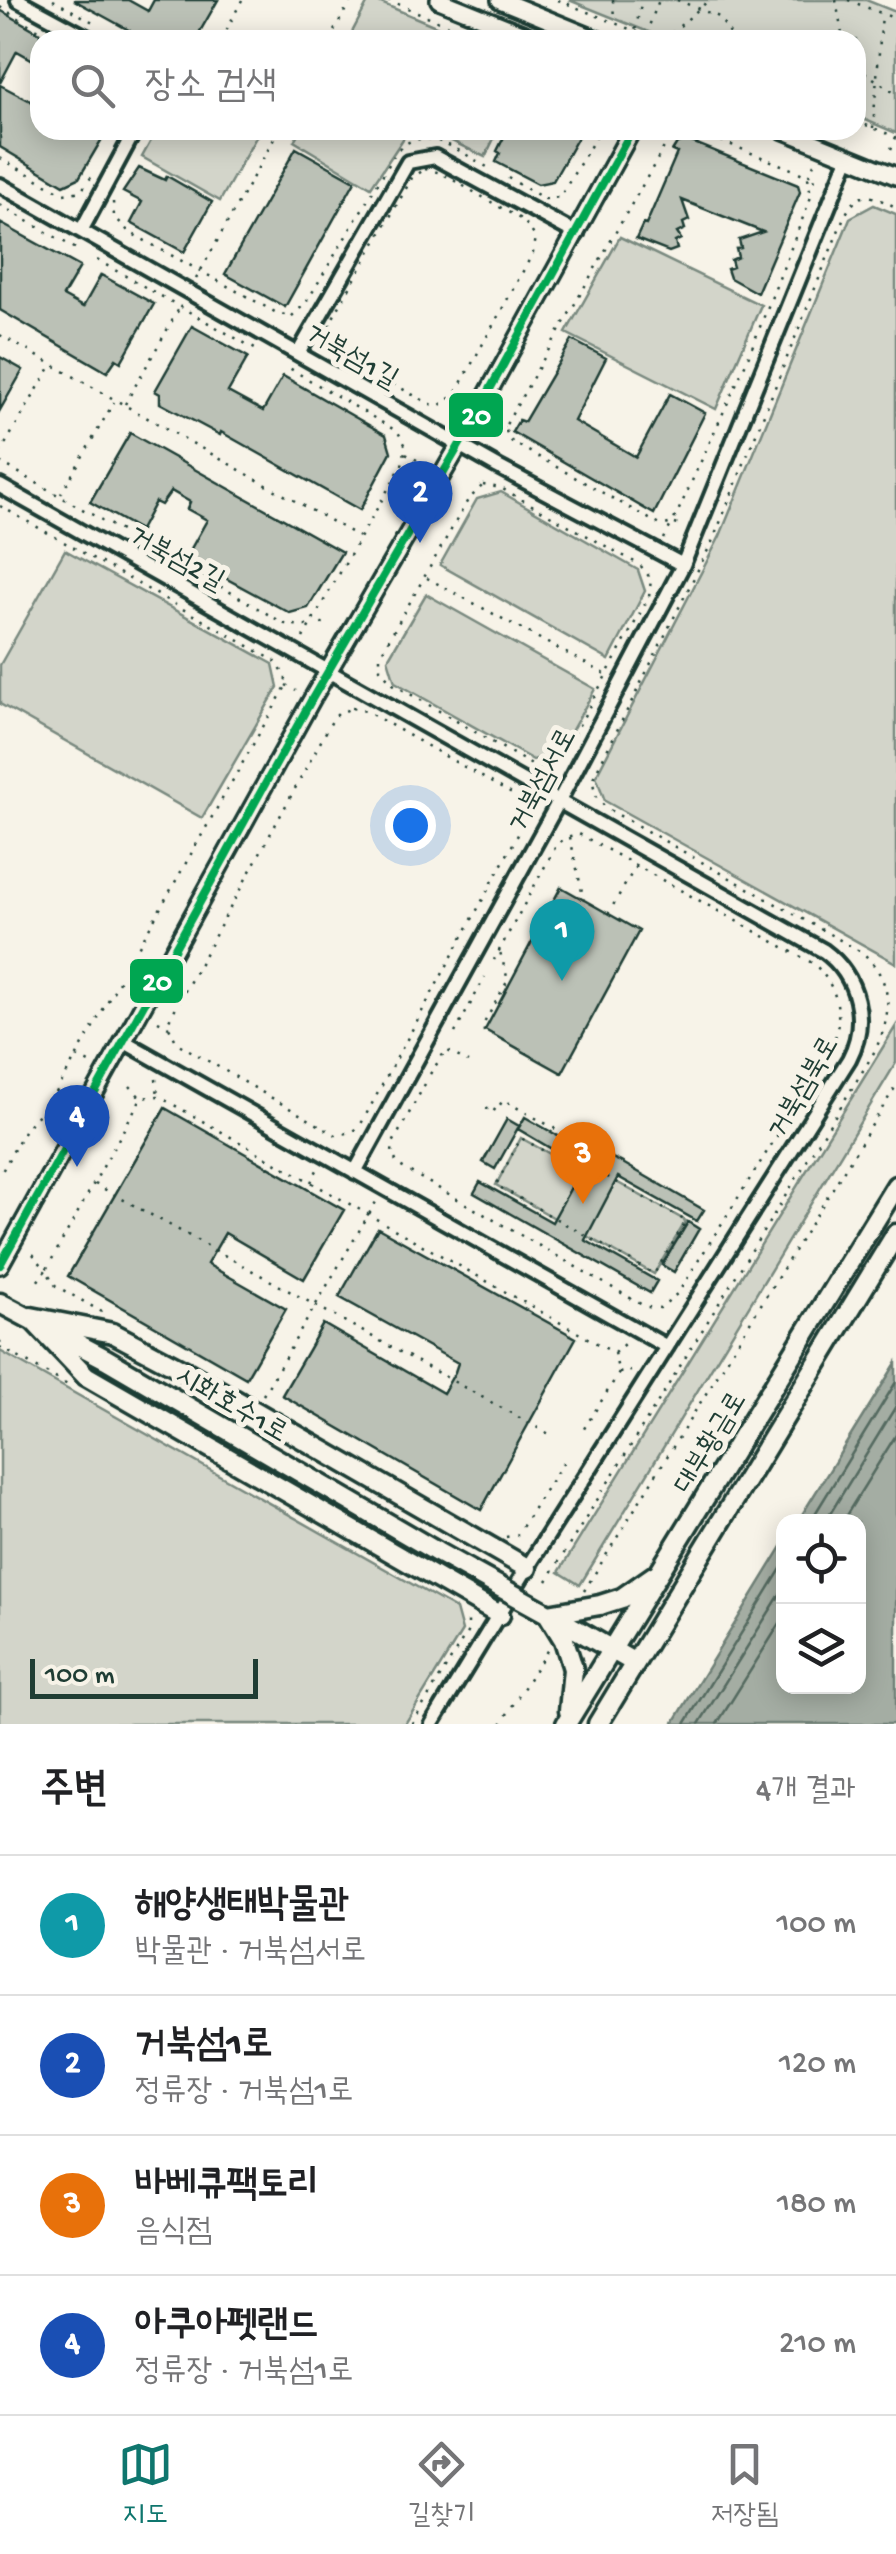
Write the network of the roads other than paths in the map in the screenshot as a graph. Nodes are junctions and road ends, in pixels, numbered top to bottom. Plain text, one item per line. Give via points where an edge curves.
1 (18, 0) edge
2 (440, 0) edge
3 (500, 0) edge
4 (74, 30) edge
5 (514, 30) edge
6 (574, 30) edge
7 (130, 140) edge
8 (627, 140) edge
9 (808, 140) edge
10 (848, 156) junction
11 (896, 176) edge
12 (0, 185) edge
13 (81, 231) junction
14 (577, 234) junction
15 (299, 352) junction
16 (460, 444) junction
17 (0, 486) edge
18 (683, 565) junction
19 (330, 670) junction
20 (559, 801) junction
21 (125, 1042) junction
22 (356, 1172) junction
23 (896, 1186) edge
24 (896, 1234) edge
25 (0, 1264) edge
26 (0, 1303) edge
27 (31, 1317) junction
28 (667, 1347) junction
29 (527, 1568) junction
30 (663, 1568) junction
31 (548, 1614) junction
32 (500, 1615) junction
33 (612, 1649) junction
34 (636, 1663) junction
35 (432, 1724) edge
36 (566, 1724) edge
37 (598, 1724) edge

1 - 4 street
2 - 5 street
3 - 6 street
7 - 13 street
8 - 14 street
9 - 10 street
10 - 11 street
10 - 18 street, 거북섬서로
12 - 13 street, 거북섬1길
13 - 15 street, 거북섬1길
14 - 15 street via 435,156 408,162
14 - 16 street
15 - 16 street, 거북섬1길
16 - 18 street, 거북섬1길
16 - 19 street
17 - 19 street, 거북섬2길
18 - 20 street, 거북섬서로
19 - 20 street, 거북섬북로
19 - 21 street
20 - 22 street, 거북섬서로
20 - 28 street, 거북섬북로 via 824,950 851,980 858,1002 859,1032 849,1059
21 - 22 street
21 - 25 street
22 - 28 street
23 - 30 main road, 대부황금로
24 - 34 main road, 대부황금로
26 - 27 main road, 시화호수1로
27 - 29 main road via 113,1333
27 - 31 main road, 시화호수1로, bridge
27 - 32 main road via 86,1376
28 - 29 street, 거북섬북로
29 - 32 street, 거북섬북로
30 - 31 main road, bridge via 622,1598
30 - 33 main road, 대부황금로
31 - 33 main road, 시화호수1로, bridge
31 - 36 main road, bridge via 571,1662
32 - 35 street, 거북섬북로
33 - 34 main road
33 - 36 main road, 대부황금로
34 - 37 main road, 대부황금로

